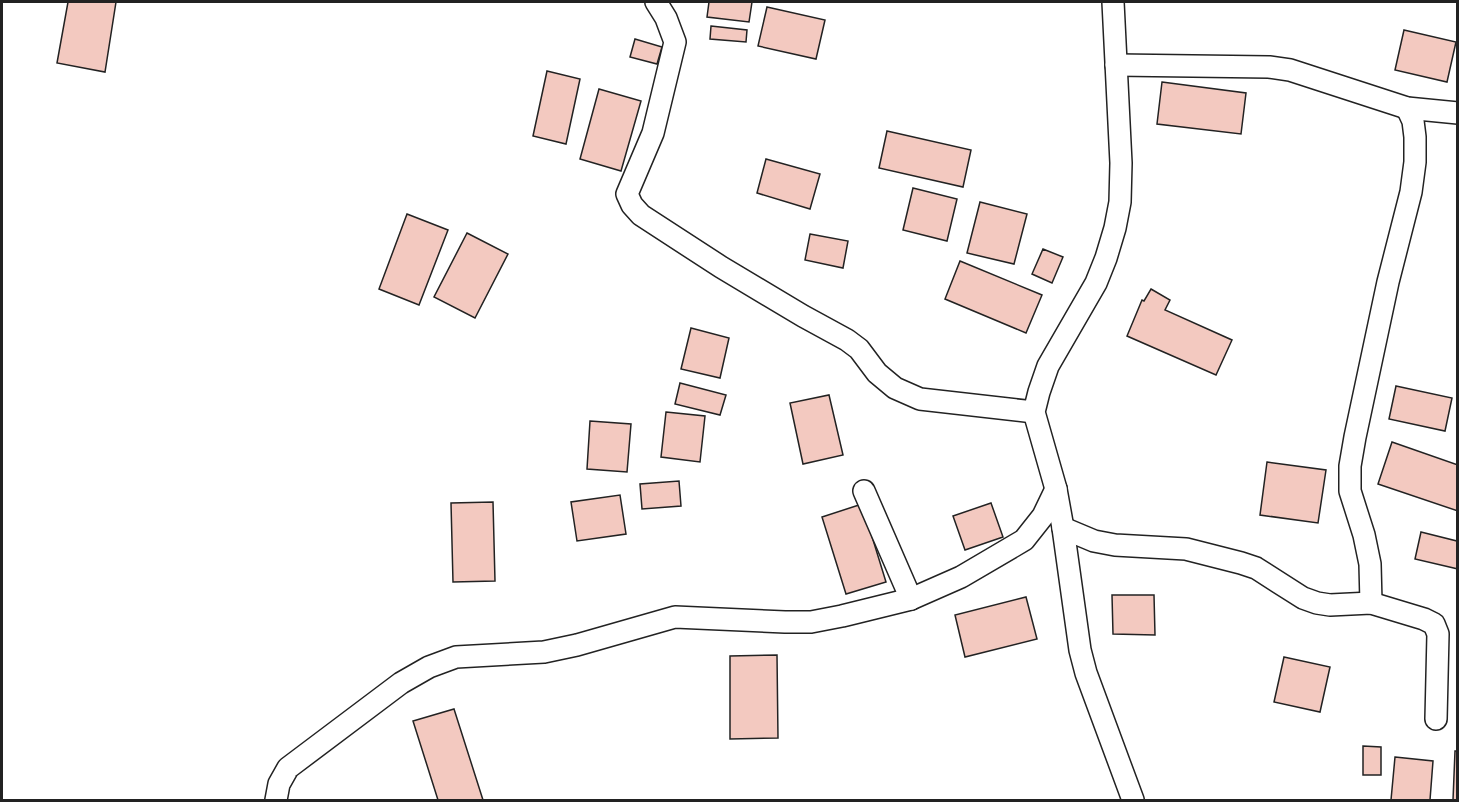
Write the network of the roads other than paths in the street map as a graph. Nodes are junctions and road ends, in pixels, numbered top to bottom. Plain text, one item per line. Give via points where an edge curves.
1 (656, 2) edge
2 (1113, 2) edge
3 (1116, 65) junction
4 (1407, 108) junction
5 (1458, 113) edge
6 (1034, 412) junction
7 (1056, 489) junction
8 (864, 491) dead end
9 (1064, 528) junction
10 (911, 599) junction
11 (1371, 603) junction
12 (1436, 719) dead end
13 (276, 801) edge
14 (1133, 801) edge

1 - 6 street via 675,42 652,133 627,194 641,215 847,340 895,388 920,399
2 - 3 street
3 - 4 street via 1290,70
3 - 6 street via 1121,163 1115,228 1096,283 1048,366
4 - 5 street
4 - 11 street via 1414,137 1411,192 1350,466 1350,491 1370,564
6 - 7 street
7 - 9 street
7 - 10 street via 1043,516 1024,540 961,577
8 - 10 street
9 - 11 street via 1094,541 1186,549 1241,563 1317,603
9 - 14 street via 1080,650
10 - 13 street via 811,622 675,617 544,652 456,657 401,683 288,768
11 - 12 street via 1434,624 1438,634

